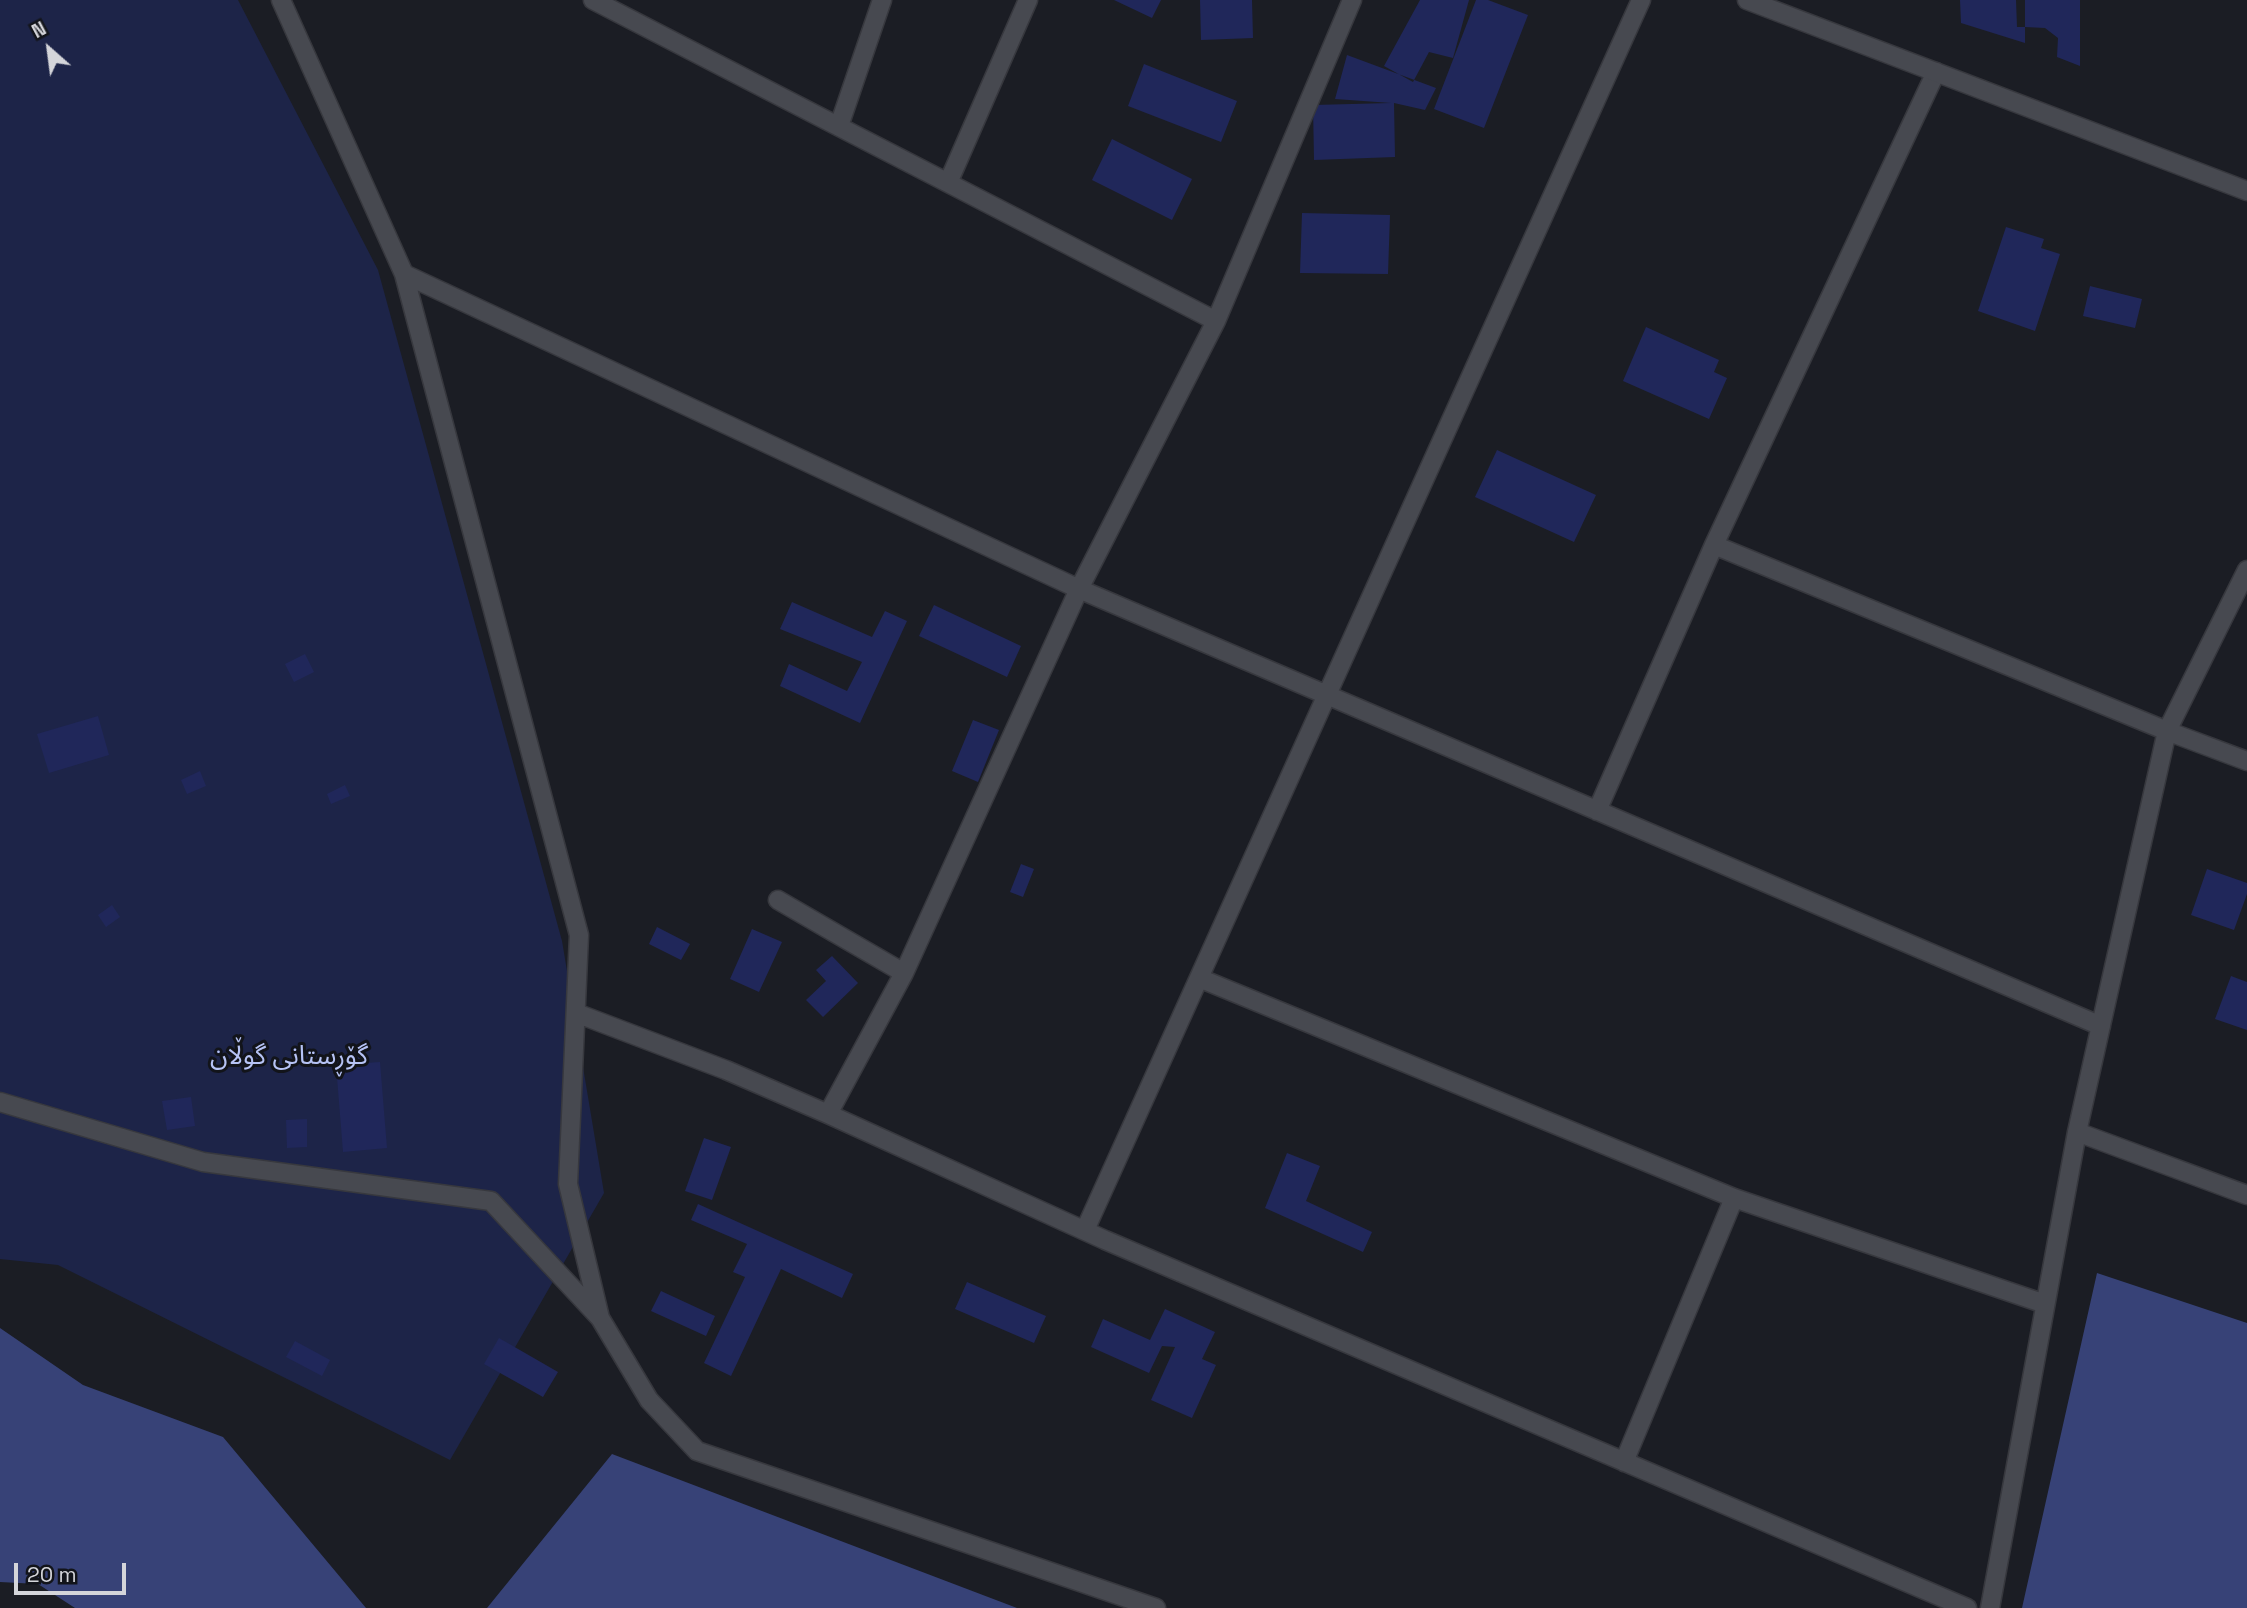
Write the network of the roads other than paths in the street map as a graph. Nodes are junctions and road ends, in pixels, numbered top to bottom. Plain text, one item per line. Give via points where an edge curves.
1 (281, 0) edge
2 (882, 0) edge
3 (1028, 0) edge
4 (1352, 0) edge
5 (1642, 0) edge
6 (1747, 0) edge
7 (601, 2) edge
8 (1936, 72) junction
9 (839, 126) junction
10 (948, 183) junction
11 (2247, 191) edge
12 (404, 274) junction
13 (1216, 321) junction
14 (1714, 545) junction
15 (2247, 570) edge
16 (1079, 589) junction
17 (1327, 695) junction
18 (2167, 731) junction
19 (2247, 761) edge
20 (1597, 811) junction
21 (778, 900) dead end
22 (904, 974) junction
23 (1199, 978) junction
24 (576, 1013) junction
25 (2101, 1026) junction
26 (0, 1101) edge
27 (828, 1114) junction
28 (2077, 1132) junction
29 (2247, 1195) edge
30 (1734, 1198) junction
31 (1085, 1230) junction
32 (2045, 1304) junction
33 (600, 1318) junction
34 (1624, 1462) junction
35 (1156, 1608) edge
36 (1967, 1608) edge
37 (1990, 1608) edge

1 - 12 street
2 - 9 street
3 - 10 street
4 - 13 street
5 - 17 street
6 - 8 street
7 - 9 street
8 - 11 street
8 - 14 street
9 - 10 street
10 - 13 street
12 - 16 street
12 - 24 street via 579,935
13 - 16 street
14 - 18 street
14 - 20 street
15 - 18 street
16 - 17 street
16 - 22 street
17 - 20 street
17 - 23 street
18 - 19 street
18 - 25 street
20 - 25 street
21 - 22 street
22 - 27 street
23 - 30 street
23 - 31 street
24 - 27 street
24 - 33 street via 568,1184
25 - 28 street
26 - 33 street via 203,1162 491,1201
27 - 31 street
28 - 29 street
28 - 32 street
30 - 32 street
30 - 34 street
31 - 34 street
32 - 37 street
33 - 35 street via 649,1400 697,1451
34 - 36 street

